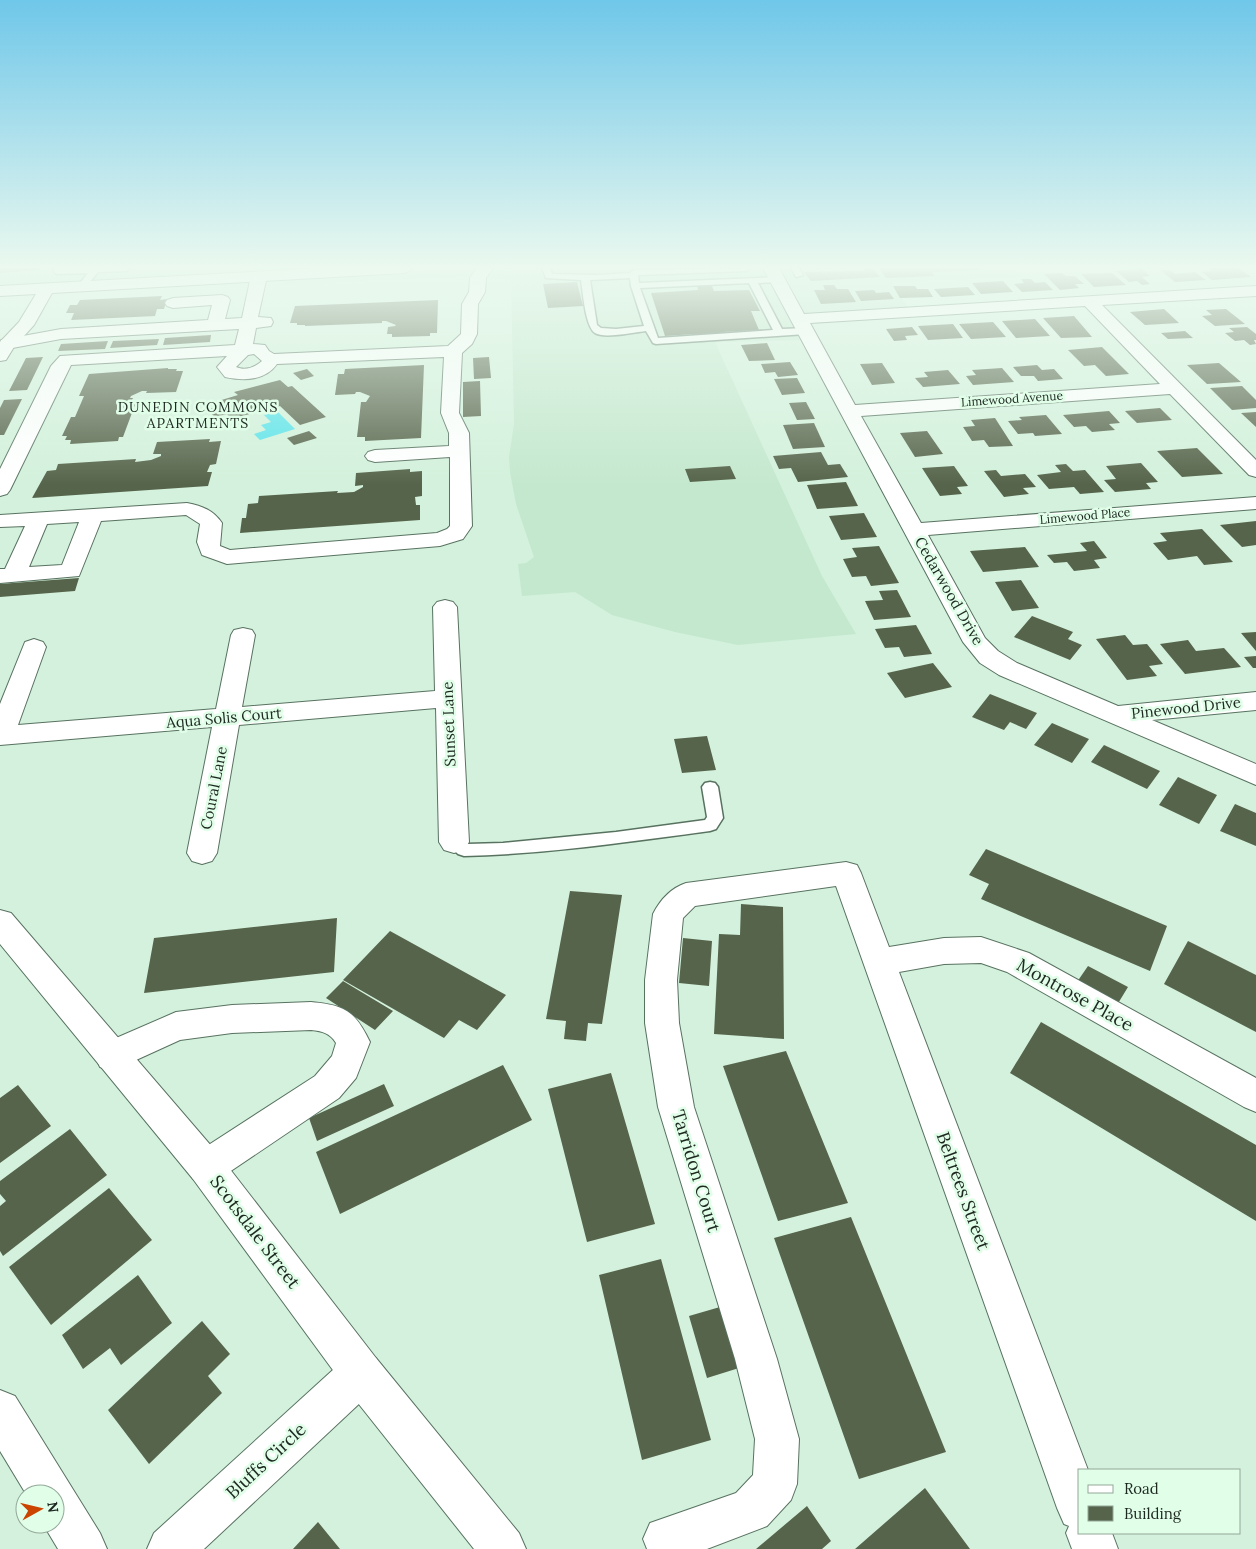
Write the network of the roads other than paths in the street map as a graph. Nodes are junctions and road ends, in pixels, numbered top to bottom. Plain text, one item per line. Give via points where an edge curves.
1 (13, 340) edge
2 (38, 340) edge
3 (261, 340) edge
4 (356, 340) edge
5 (466, 340) edge
6 (811, 340) edge
7 (1127, 340) edge
8 (262, 348) junction
9 (4, 350) edge
10 (453, 351) junction
11 (354, 356) junction
12 (1174, 388) junction
13 (850, 411) junction
14 (458, 451) junction
15 (375, 456) dead end
16 (1256, 471) edge
17 (0, 490) edge
18 (1256, 502) edge
19 (93, 514) junction
20 (38, 518) junction
21 (0, 521) edge
22 (914, 530) junction
23 (7, 575) edge
24 (445, 607) dead end
25 (243, 634) dead end
26 (34, 647) dead end
27 (447, 699) junction
28 (1256, 701) edge
29 (1116, 715) junction
30 (226, 718) junction
31 (0, 736) edge
32 (1256, 775) edge
33 (710, 787) dead end
34 (454, 842) joint
35 (202, 853) dead end
36 (846, 873) joint
37 (0, 922) edge
38 (879, 962) junction
39 (112, 1056) junction
40 (1256, 1096) edge
41 (206, 1167) junction
42 (361, 1373) junction
43 (0, 1411) edge
44 (44, 1484) edge
45 (1078, 1503) edge
46 (65, 1518) edge
47 (1089, 1534) edge
48 (666, 1539) dead end
49 (84, 1549) edge
50 (170, 1549) edge
51 (502, 1549) edge
52 (1095, 1549) edge

1 - 9 street
2 - 9 street
3 - 8 street
4 - 11 street
5 - 10 street
6 - 13 street, Cedarwood Drive
7 - 12 street
8 - 11 street
8 - 17 street via 66,360 60,366
10 - 11 street
10 - 14 street via 450,413 459,433
12 - 13 street, Limewood Avenue
12 - 16 street
13 - 22 street, Cedarwood Drive
14 - 15 street
14 - 19 street via 461,526 455,534 440,539 227,558 210,550 210,523 199,512 173,509
18 - 22 street, Limewood Place
19 - 20 street
19 - 23 street via 71,571
20 - 21 street
20 - 23 street
22 - 29 street, Cedarwood Drive via 975,642 989,657 1008,669
24 - 27 street, Sunset Lane
25 - 30 street, Coural Lane
26 - 31 street
27 - 30 street, Aqua Solis Court
27 - 34 street, Sunset Lane
28 - 29 street, Pinewood Drive
29 - 32 street, Cedarwood Drive
30 - 31 street, Aqua Solis Court
30 - 35 street, Coural Lane
33 - 34 lane via 715,818 710,825 503,849 464,850
36 - 38 street, Beltrees Street
36 - 48 street, Tarridon Court via 686,895 668,914 661,980 662,1023 676,1107 756,1359 777,1439 775,1484 751,1510
37 - 39 street, Scotsdale Street
38 - 40 street, Montrose Place via 944,951 981,950 1018,962
38 - 45 street, Beltrees Street
39 - 41 street, Scotsdale Street
39 - 41 street via 176,1026 232,1019 311,1016 330,1018 344,1027 353,1042 339,1076
41 - 42 street, Scotsdale Street
42 - 50 street, Bluffs Circle
42 - 51 street, Scotsdale Street
43 - 44 street
46 - 49 street
47 - 52 street

